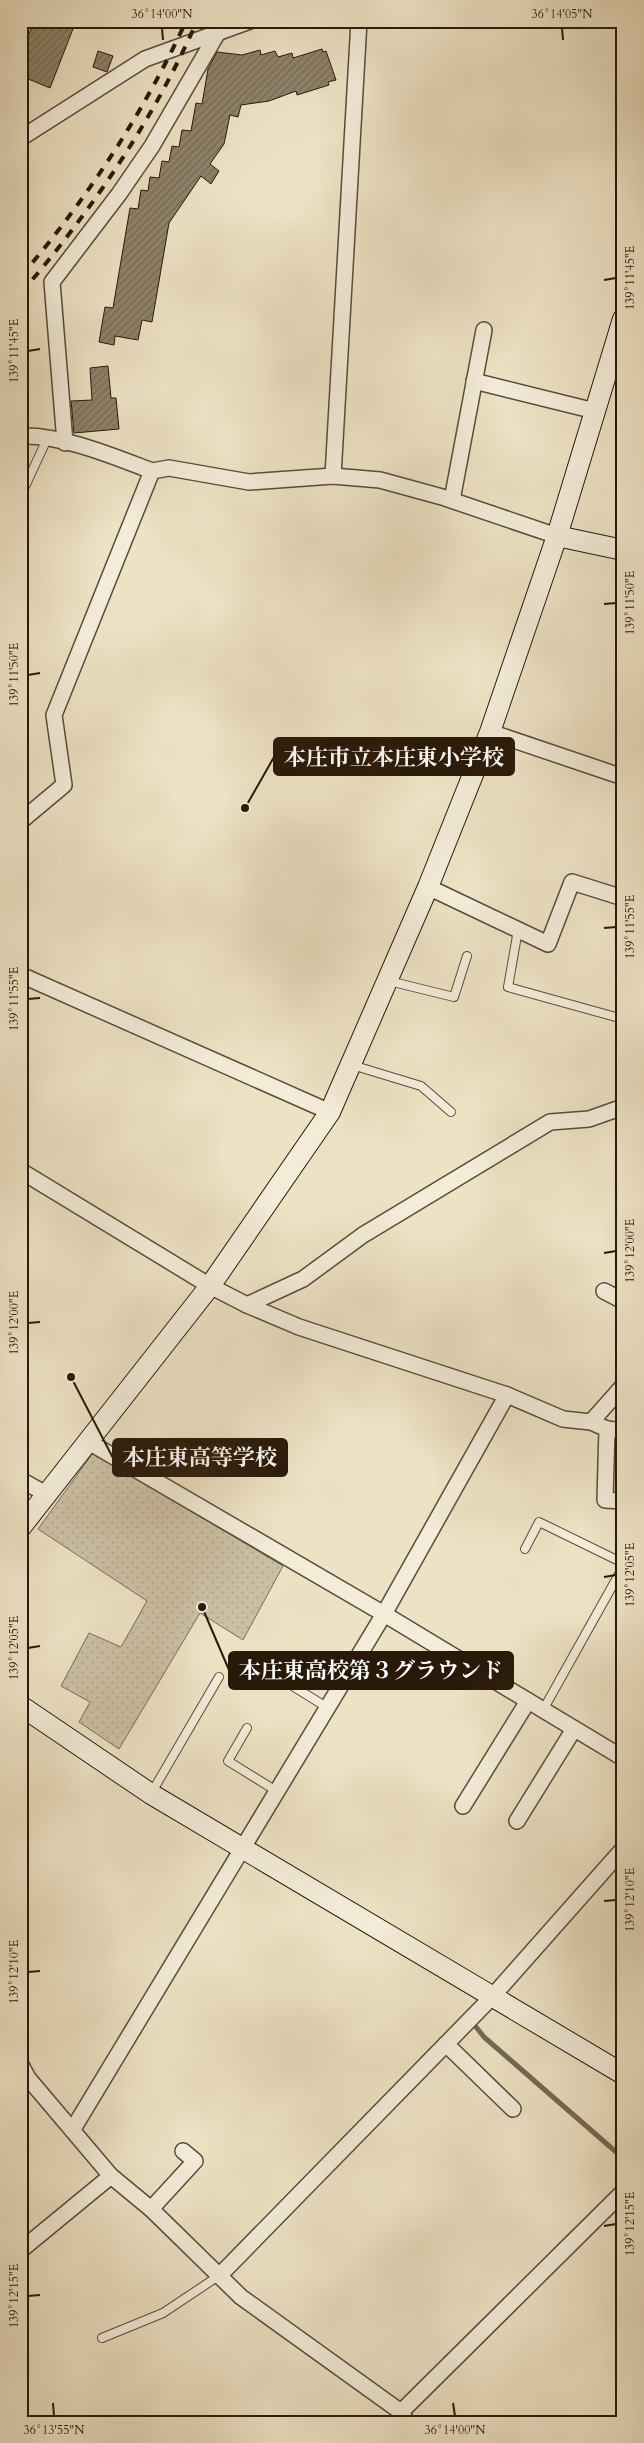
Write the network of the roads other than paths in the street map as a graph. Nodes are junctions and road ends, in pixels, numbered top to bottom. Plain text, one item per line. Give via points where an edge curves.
1 (250, 21) edge
2 (359, 21) edge
3 (219, 28) edge
4 (21, 138) edge
5 (623, 319) edge
6 (484, 330) dead end
7 (474, 381) junction
8 (594, 411) junction
9 (21, 436) edge
10 (47, 439) junction
11 (65, 443) junction
12 (152, 471) junction
13 (333, 476) junction
14 (21, 495) edge
15 (452, 500) junction
16 (556, 536) junction
17 (623, 550) edge
18 (490, 732) junction
19 (623, 776) edge
20 (21, 821) edge
21 (428, 887) junction
22 (623, 898) edge
23 (518, 930) junction
24 (467, 956) dead end
25 (21, 975) edge
26 (387, 980) junction
27 (623, 1018) edge
28 (350, 1065) junction
29 (623, 1107) edge
30 (330, 1112) junction
31 (451, 1112) dead end
32 (21, 1171) edge
33 (210, 1286) junction
34 (604, 1291) dead end
35 (623, 1301) edge
36 (247, 1305) junction
37 (623, 1386) edge
38 (507, 1395) junction
39 (591, 1422) junction
40 (607, 1429) junction
41 (623, 1431) edge
42 (88, 1441) junction
43 (21, 1480) edge
44 (46, 1494) junction
45 (623, 1501) edge
46 (21, 1527) edge
47 (525, 1549) dead end
48 (623, 1563) edge
49 (623, 1567) edge
50 (384, 1614) junction
51 (270, 1672) dead end
52 (219, 1678) dead end
53 (528, 1701) junction
54 (21, 1706) edge
55 (328, 1708) junction
56 (543, 1710) junction
57 (247, 1728) dead end
58 (574, 1728) junction
59 (623, 1758) edge
60 (278, 1792) junction
61 (151, 1794) junction
62 (463, 1806) dead end
63 (517, 1822) dead end
64 (245, 1848) junction
65 (623, 1849) edge
66 (492, 1998) junction
67 (446, 2044) junction
68 (623, 2074) edge
69 (24, 2075) edge
70 (513, 2109) dead end
71 (73, 2130) junction
72 (183, 2151) dead end
73 (112, 2176) junction
74 (623, 2192) edge
75 (151, 2209) junction
76 (21, 2250) edge
77 (220, 2275) junction
78 (102, 2338) dead end
79 (404, 2417) edge

1 - 3 street
2 - 13 street
3 - 4 street via 145,59
3 - 11 street via 152,146 52,282
5 - 8 street
6 - 7 street
7 - 8 street
7 - 15 street
8 - 16 street
9 - 10 street
10 - 11 street
10 - 14 lane
11 - 12 street
12 - 13 street via 169,468 249,482
12 - 20 street via 54,715 64,785
13 - 15 street via 380,480
15 - 16 street
16 - 17 street
16 - 18 street
18 - 19 street
18 - 21 street
21 - 23 street
21 - 26 street
22 - 23 street via 572,882 548,944
23 - 27 lane via 508,987
24 - 26 lane via 454,997
25 - 30 street
26 - 28 street
28 - 30 street
28 - 31 lane via 420,1086
29 - 36 street via 589,1119 550,1122 363,1235 303,1279
30 - 33 street
32 - 33 street
33 - 36 street
33 - 42 street
34 - 35 street
36 - 38 street via 299,1327
37 - 39 street
38 - 39 street via 563,1419
38 - 50 street
39 - 40 street
40 - 41 street
40 - 45 street via 604,1500
42 - 44 street
42 - 50 street
43 - 44 street
44 - 46 street
47 - 48 lane via 539,1522
49 - 56 lane
50 - 53 street
50 - 55 street
51 - 55 lane
52 - 61 lane
53 - 56 street
53 - 62 street
54 - 61 street
55 - 60 street
56 - 58 street
57 - 60 lane via 228,1761
58 - 59 street
58 - 63 street
60 - 64 street
61 - 64 street
64 - 66 street
64 - 71 street
65 - 66 street
66 - 67 street
66 - 68 street
67 - 70 street
67 - 77 street
69 - 71 street
71 - 73 street
72 - 75 street via 195,2161
73 - 75 street
73 - 76 street
74 - 79 street
75 - 77 street
77 - 78 lane via 163,2312
77 - 79 street via 241,2297

